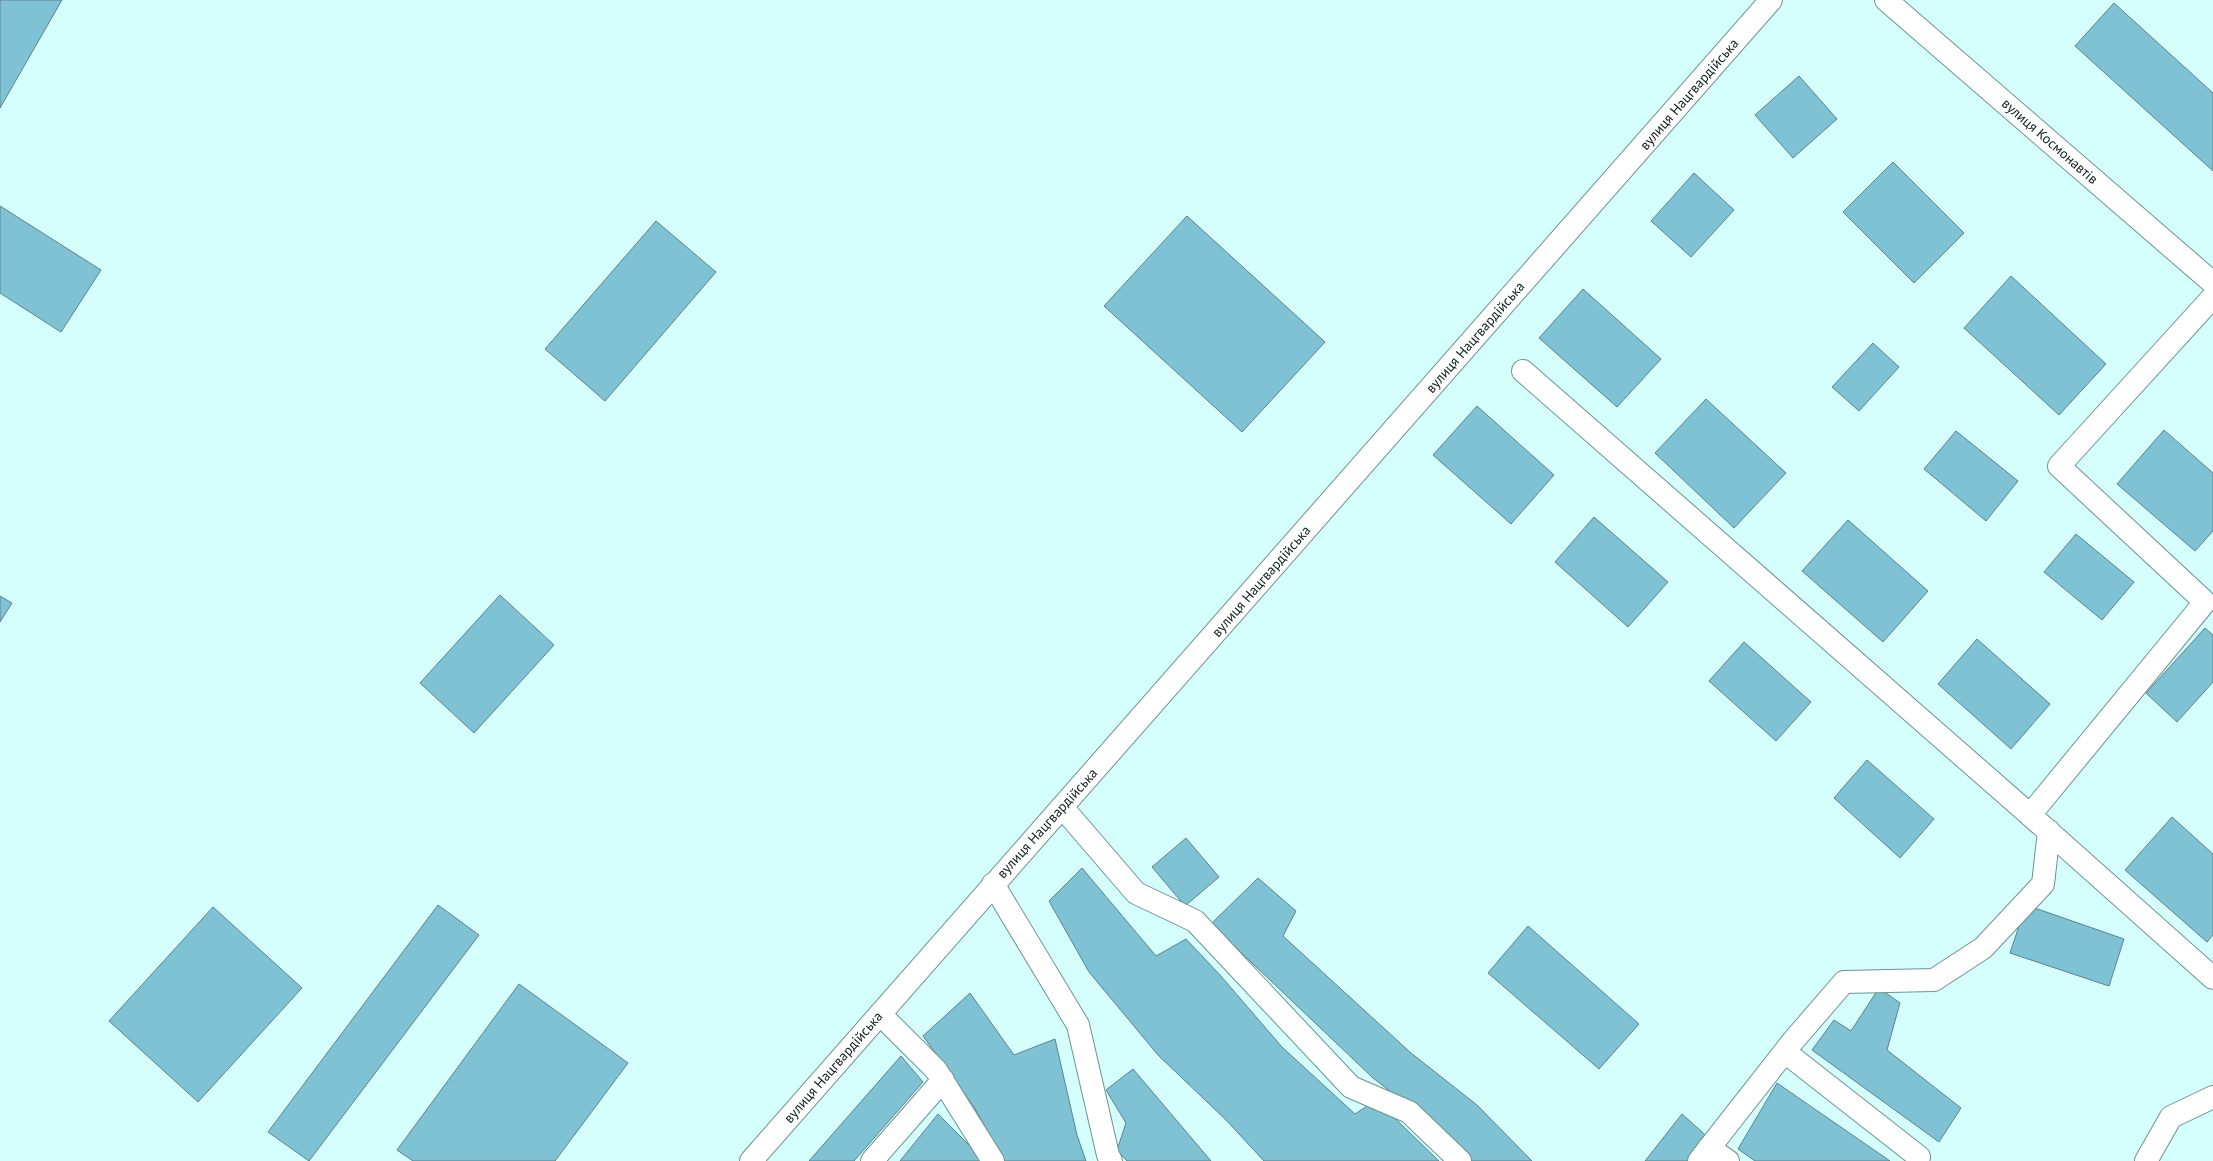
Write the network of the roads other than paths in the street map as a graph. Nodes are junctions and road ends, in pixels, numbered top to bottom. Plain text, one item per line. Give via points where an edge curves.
1 (1771, 0) edge
2 (1886, 0) edge
3 (2213, 283) edge
4 (2213, 297) edge
5 (1523, 371) dead end
6 (1062, 807) junction
7 (2030, 815) junction
8 (2050, 831) junction
9 (993, 884) junction
10 (2213, 978) edge
11 (880, 1014) junction
12 (1785, 1052) junction
13 (942, 1080) junction
14 (2213, 1096) edge
15 (1704, 1154) edge
16 (1919, 1157) dead end
17 (751, 1161) edge
18 (872, 1161) edge
19 (993, 1161) edge
20 (1111, 1161) edge
21 (1460, 1161) edge
22 (1728, 1161) edge
23 (2146, 1161) edge

1 - 6 street, вулиця Нацгвардійська
2 - 3 street, вулиця Космонавтів
4 - 7 street via 2059,466 2205,602
5 - 7 street
6 - 9 street, вулиця Нацгвардійська
6 - 21 street via 1136,893 1195,921 1351,1087 1409,1112
7 - 8 street
8 - 10 street
8 - 12 street via 2042,884 1983,948 1934,980 1844,982
9 - 11 street, вулиця Нацгвардійська
9 - 20 street via 1078,1025
11 - 13 street via 936,1070
11 - 17 street, вулиця Нацгвардійська
12 - 15 street
12 - 16 street
13 - 18 street
13 - 19 street
14 - 23 street via 2171,1117
15 - 22 street

